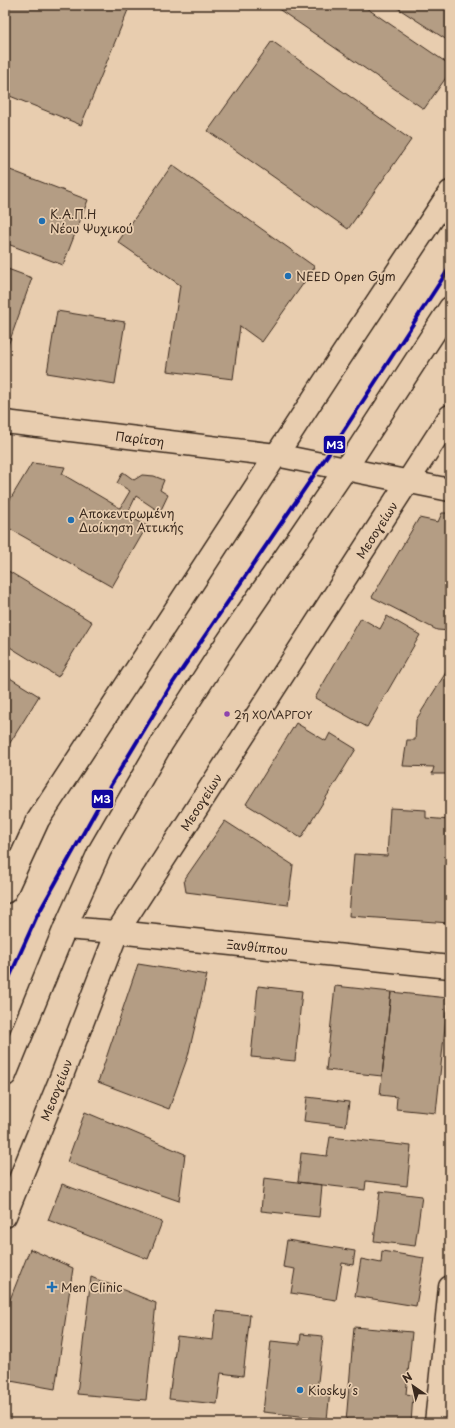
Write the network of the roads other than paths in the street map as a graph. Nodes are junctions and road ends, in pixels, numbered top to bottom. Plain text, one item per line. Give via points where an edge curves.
1 (450, 192) edge
2 (450, 308) edge
3 (450, 416) edge
4 (5, 422) edge
5 (276, 455) junction
6 (346, 468) junction
7 (408, 482) junction
8 (450, 490) edge
9 (5, 892) edge
10 (65, 928) junction
11 (117, 932) junction
12 (450, 967) edge
13 (5, 1075) edge
14 (5, 1216) edge
15 (450, 1287) edge
16 (436, 1423) edge

1 - 5 street
2 - 6 street
3 - 7 street, Μεσογείων
4 - 5 street, Παρίτση
5 - 6 street, Παρίτση
5 - 9 street via 38,820
6 - 7 street, Παρίτση
6 - 10 street via 225,644 162,743 100,850
7 - 8 street, Παρίτση
7 - 11 street, Μεσογείων
10 - 11 street, Ξανθίππου
10 - 13 street
11 - 12 street, Ξανθίππου
11 - 14 street, Μεσογείων
15 - 16 street

